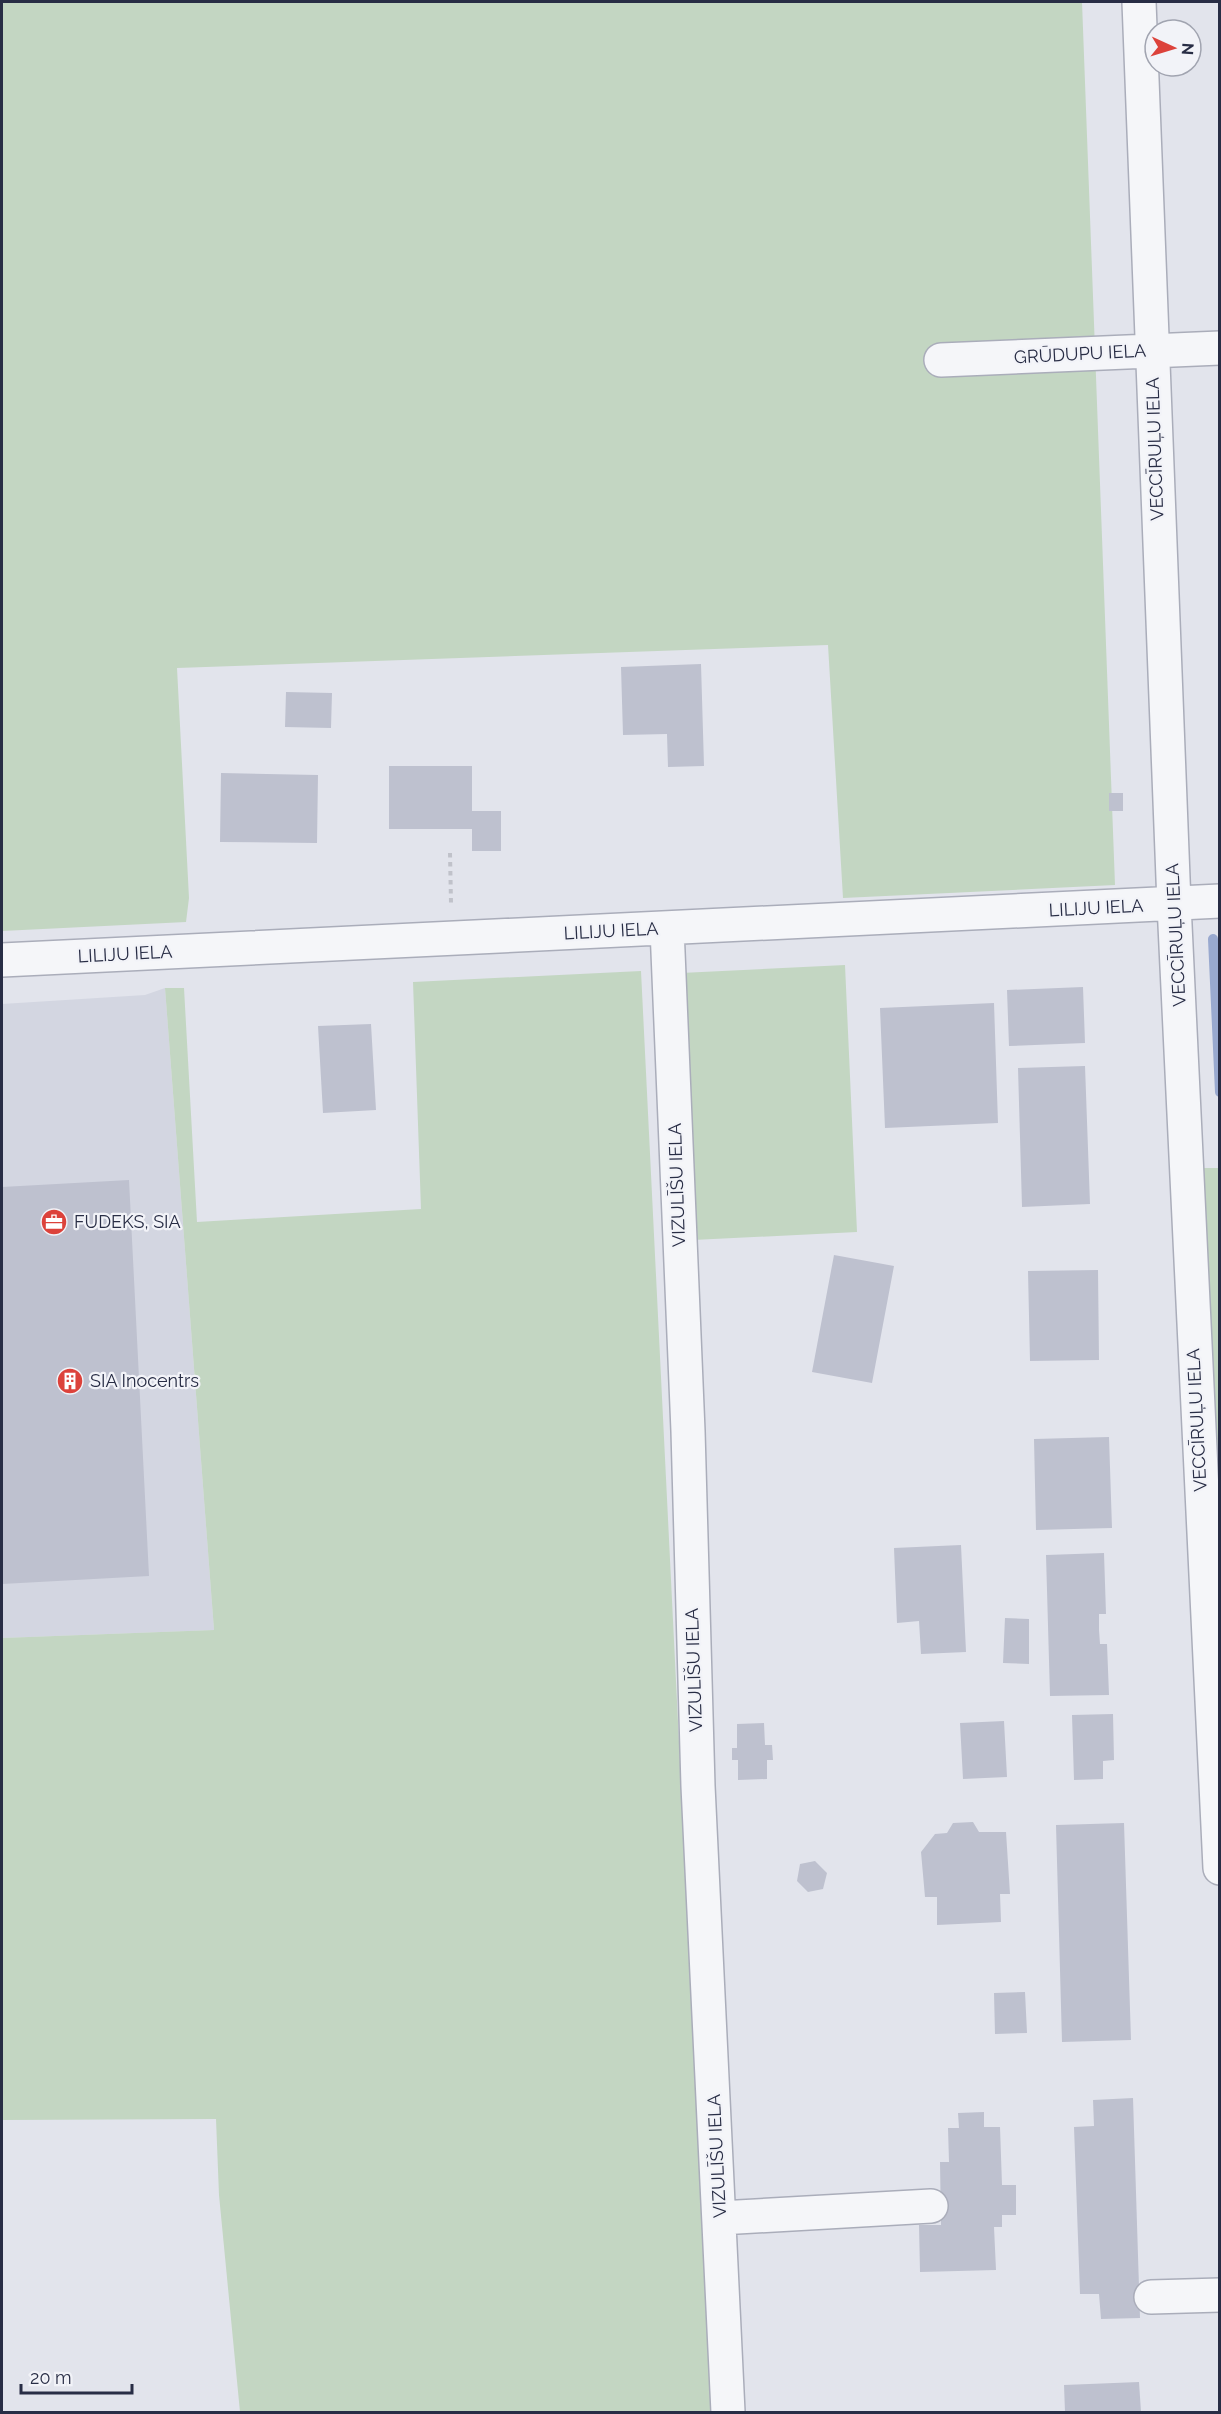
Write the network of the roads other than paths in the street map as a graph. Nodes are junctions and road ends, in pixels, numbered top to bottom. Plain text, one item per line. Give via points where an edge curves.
1 (1139, 2) edge
2 (1220, 348) edge
3 (1151, 351) junction
4 (940, 360) dead end
5 (1220, 901) edge
6 (1174, 904) junction
7 (667, 928) junction
8 (2, 960) edge
9 (1220, 1868) edge
10 (931, 2206) dead end
11 (720, 2218) junction
12 (1220, 2295) edge
13 (1151, 2297) dead end
14 (728, 2412) edge

1 - 3 street, VECCĪRUĻU IELA
2 - 3 street, GRŪDUPU IELA
3 - 4 street, GRŪDUPU IELA
3 - 6 street, VECCĪRUĻU IELA
5 - 6 street, LILIJU IELA
6 - 7 street, LILIJU IELA
6 - 9 street, VECCĪRUĻU IELA
7 - 8 street, LILIJU IELA
7 - 11 street, VIZULĪŠU IELA via 698,1786
10 - 11 street
11 - 14 street, VIZULĪŠU IELA
12 - 13 street

